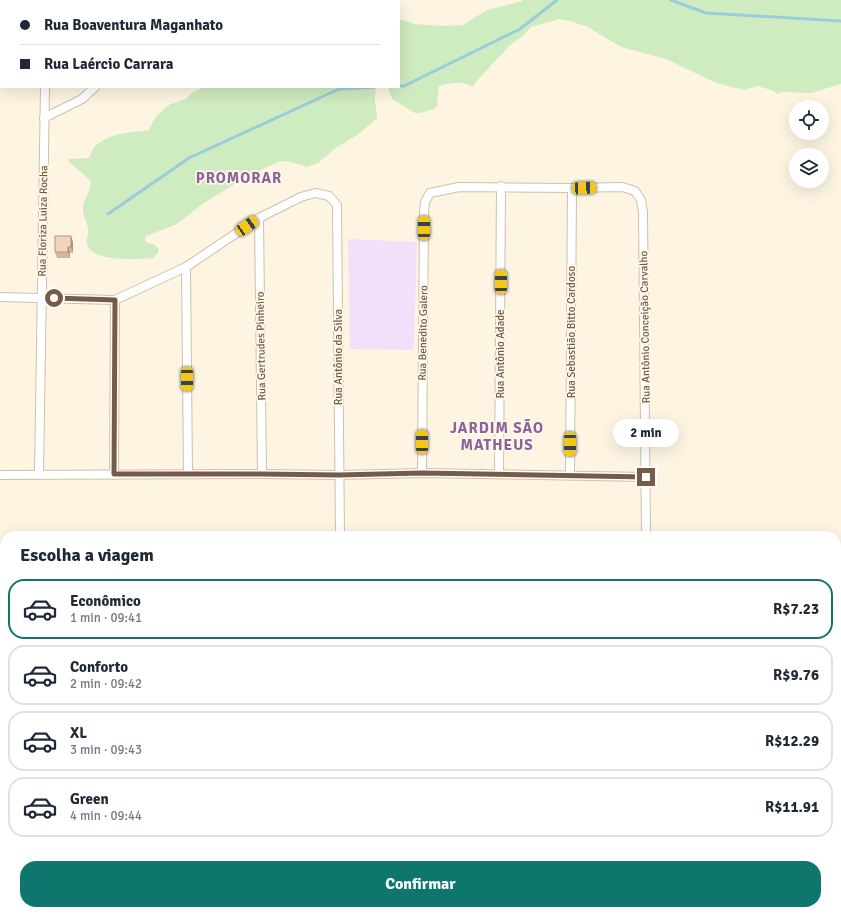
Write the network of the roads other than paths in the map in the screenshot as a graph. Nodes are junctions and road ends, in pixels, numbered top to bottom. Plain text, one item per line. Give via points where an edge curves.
1 (45, 88) edge
2 (94, 88) edge
3 (44, 118) junction
4 (501, 186) junction
5 (572, 188) junction
6 (259, 218) junction
7 (186, 267) junction
8 (0, 297) edge
9 (42, 298) junction
10 (115, 300) junction
11 (422, 473) junction
12 (114, 474) junction
13 (188, 474) junction
14 (262, 474) junction
15 (499, 474) junction
16 (0, 475) edge
17 (39, 475) junction
18 (339, 475) junction
19 (570, 476) junction
20 (646, 477) junction
21 (340, 531) edge
22 (646, 531) edge

1 - 3 street, Rua Floriza Luiza Rocha
2 - 3 street via 82,99
3 - 9 street, Rua Floriza Luiza Rocha
4 - 5 street
4 - 11 street, Rua Benedito Galero via 459,187 430,194 425,202
4 - 15 street, Rua Antônio Adade
5 - 19 street, Rua Sebastião Bitto Cardoso
5 - 20 street, Rua Antônio Conceição Carvalho via 622,187 635,191 641,200 644,212
6 - 7 street
6 - 14 street, Rua Gertrudes Pinheiro
6 - 18 street, Rua Antônio da Silva via 301,197 315,193 329,196 337,205
7 - 10 street
7 - 13 street
8 - 9 street
9 - 10 street
9 - 17 street, Rua Floriza Luiza Rocha
10 - 12 street
11 - 15 street
11 - 18 street
12 - 13 street
12 - 17 street
13 - 14 street
14 - 18 street
15 - 19 street
16 - 17 street
18 - 21 street, Rua Antônio da Silva
19 - 20 street
20 - 22 street, Rua Antônio Conceição Carvalho

